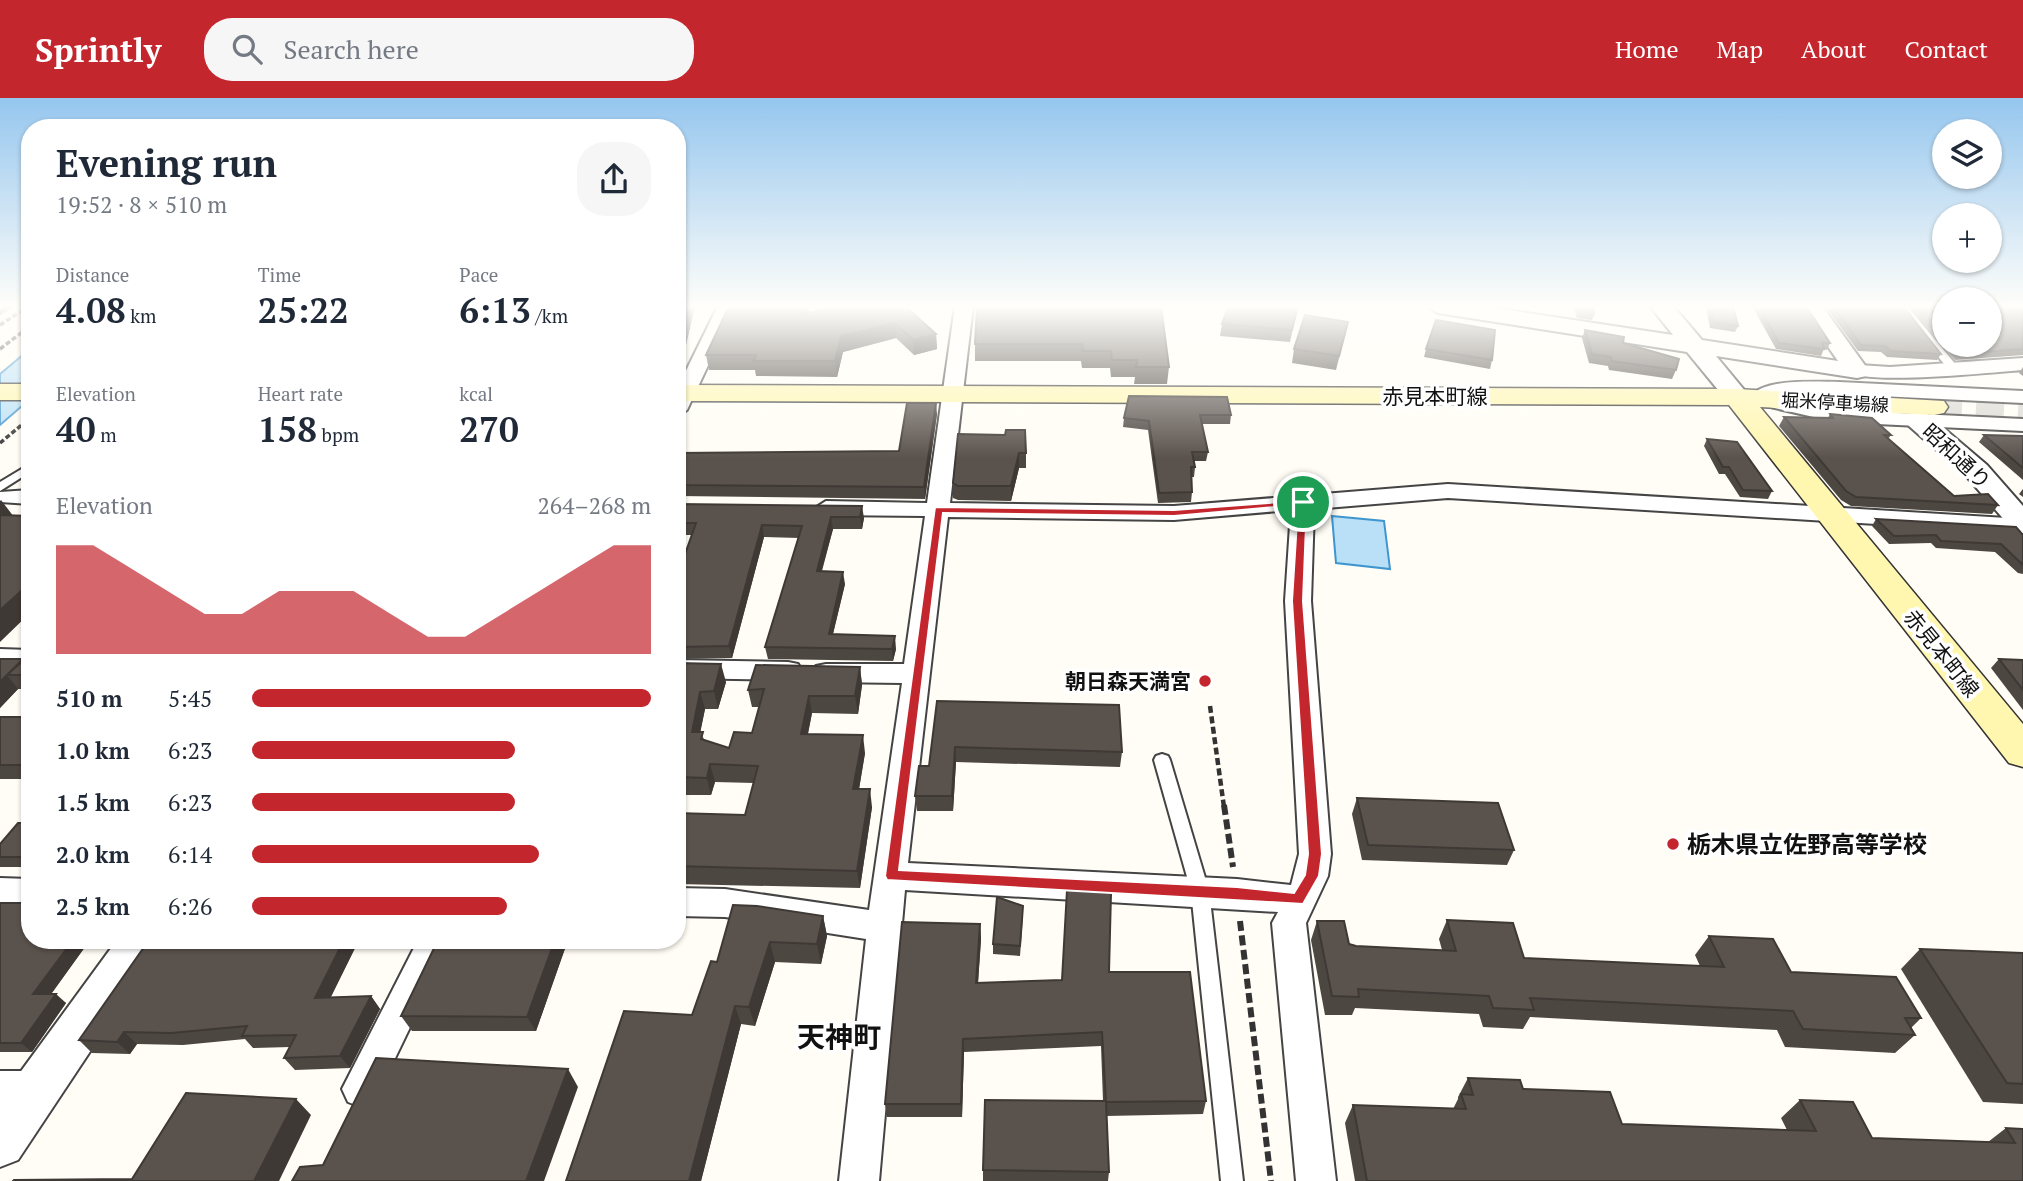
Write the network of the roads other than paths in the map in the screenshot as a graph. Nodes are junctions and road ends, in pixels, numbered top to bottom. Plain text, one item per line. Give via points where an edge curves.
1 (701, 357) edge
2 (958, 357) edge
3 (1706, 357) edge
4 (1763, 357) edge
5 (1847, 357) edge
6 (1941, 357) edge
7 (2023, 364) edge
8 (1950, 368) junction
9 (1857, 371) junction
10 (686, 386) edge
11 (0, 392) edge
12 (21, 392) edge
13 (954, 394) junction
14 (1977, 395) junction
15 (1746, 397) junction
16 (2023, 397) edge
17 (686, 398) edge
18 (1926, 414) junction
19 (2023, 425) edge
20 (21, 475) edge
21 (2, 493) edge
22 (21, 496) edge
23 (1303, 502) junction
24 (801, 508) edge
25 (939, 510) junction
26 (1827, 513) junction
27 (2023, 525) edge
28 (0, 658) edge
29 (21, 659) edge
30 (686, 669) edge
31 (916, 674) junction
32 (2023, 752) edge
33 (1162, 760) dead end
34 (892, 876) junction
35 (1200, 891) junction
36 (0, 892) edge
37 (21, 893) edge
38 (1298, 900) junction
39 (686, 902) edge
40 (884, 927) junction
41 (135, 949) edge
42 (431, 949) edge
43 (19, 1089) edge
44 (346, 1121) edge
45 (0, 1142) edge
46 (859, 1181) edge
47 (1232, 1181) edge
48 (1317, 1181) edge

1 - 10 street
2 - 13 street
3 - 15 street
4 - 9 street
5 - 9 street
6 - 8 lane
7 - 8 street
8 - 9 street
8 - 14 street
11 - 12 main road
13 - 15 main road, 赤見本町線
13 - 17 main road, 赤見本町線
13 - 25 street
14 - 15 street via 1839,388 1782,389
14 - 16 street
15 - 18 main road, 堀米停車場線
15 - 26 main road, 赤見本町線
18 - 19 street
18 - 27 street, 昭和通り
20 - 21 lane
21 - 22 street
23 - 25 street via 1174,513
23 - 26 street via 1448,491
23 - 38 street via 1298,601 1315,854 1312,876
24 - 25 street
25 - 31 street
26 - 27 street
26 - 32 main road, 赤見本町線
28 - 29 street
30 - 31 street
31 - 34 street
33 - 35 lane
34 - 35 street
34 - 40 street
35 - 38 street
35 - 47 lane
36 - 37 street
38 - 48 street via 1289,923
39 - 40 street via 725,903
40 - 46 street
41 - 43 street
42 - 44 street
43 - 45 street

